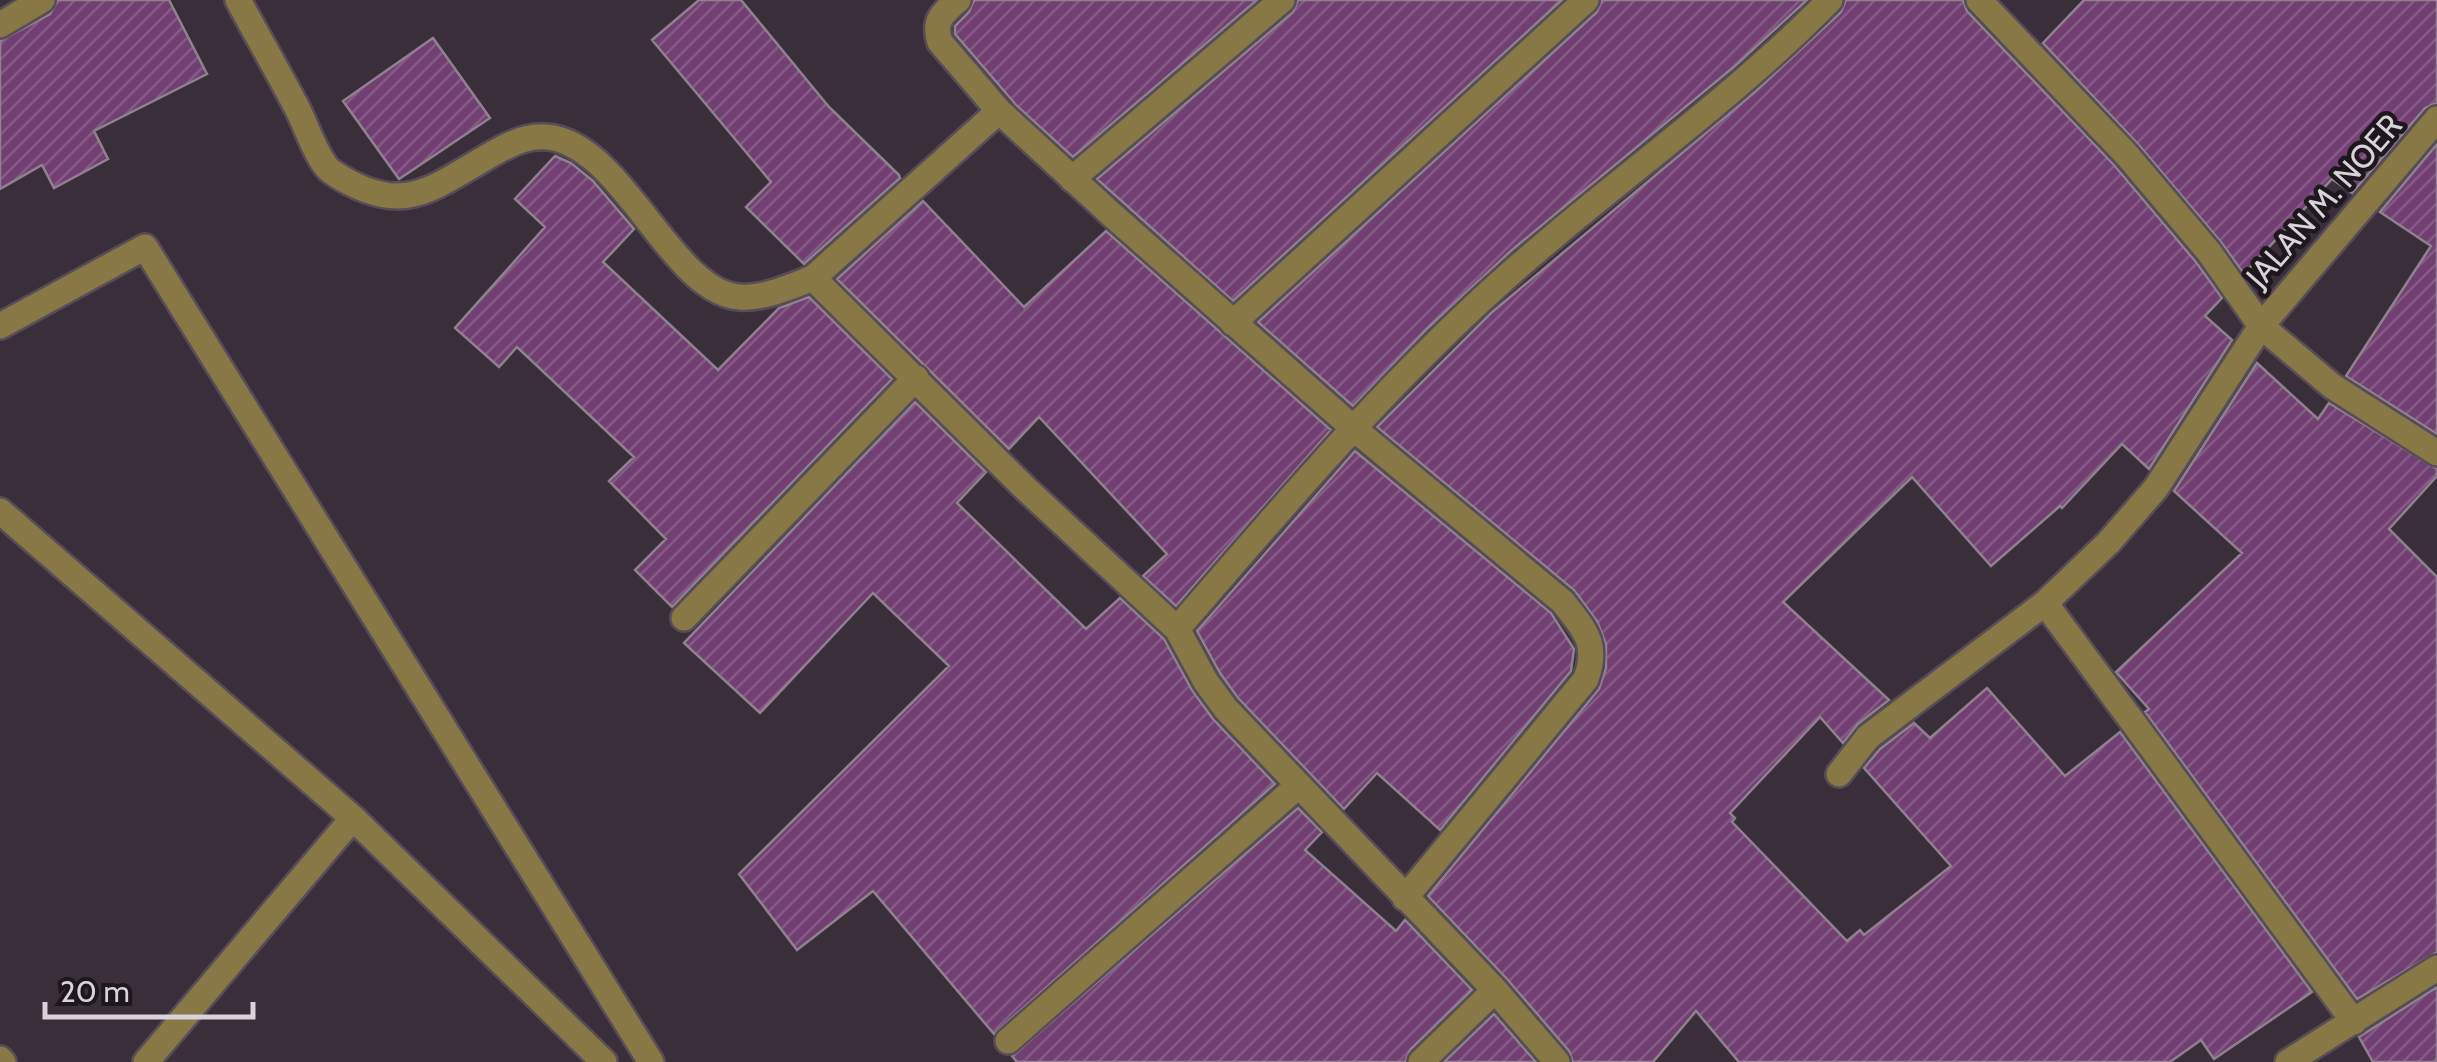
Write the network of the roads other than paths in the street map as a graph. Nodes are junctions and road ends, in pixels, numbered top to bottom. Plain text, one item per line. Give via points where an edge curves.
1 (42, 0) edge
2 (238, 0) edge
3 (958, 0) edge
4 (1282, 0) edge
5 (1586, 0) edge
6 (1830, 0) edge
7 (1979, 0) edge
8 (0, 24) edge
9 (999, 111) junction
10 (2437, 119) edge
11 (1072, 179) junction
12 (813, 278) junction
13 (1232, 323) junction
14 (0, 326) edge
15 (2261, 326) junction
16 (916, 378) junction
17 (1352, 427) junction
18 (2437, 453) edge
19 (0, 511) edge
20 (2046, 603) junction
21 (684, 618) dead end
22 (1176, 629) junction
23 (1839, 774) dead end
24 (1298, 786) junction
25 (353, 818) junction
26 (1405, 898) junction
27 (2437, 968) edge
28 (1496, 990) junction
29 (2354, 1022) junction
30 (1008, 1041) dead end
31 (146, 1062) edge
32 (604, 1062) edge
33 (652, 1062) edge
34 (1421, 1062) edge
35 (1557, 1062) edge
36 (2288, 1062) edge

1 - 8 street
2 - 12 street via 328,170 370,193 396,198 425,192 522,138 554,138 607,172 713,287 739,298
3 - 9 street via 940,16 940,42
4 - 11 street
5 - 13 street
6 - 17 street via 1781,50 1481,300
7 - 15 street via 2126,154
9 - 11 street
9 - 12 street
10 - 15 street, JALAN M. NOER
11 - 13 street
12 - 16 street
13 - 17 street
14 - 33 street via 144,247
15 - 18 street via 2332,386
15 - 20 street, JALAN M. NOER via 2156,488
16 - 21 street
16 - 22 street
17 - 22 street
17 - 26 street via 1563,602 1590,638 1586,679
19 - 25 street
20 - 23 street, JALAN M. NOER via 1868,737
20 - 29 street
22 - 24 street via 1226,709
24 - 26 street
24 - 30 street
25 - 31 street
25 - 32 street
26 - 28 street
27 - 29 street
28 - 34 street
28 - 35 street
29 - 36 street

